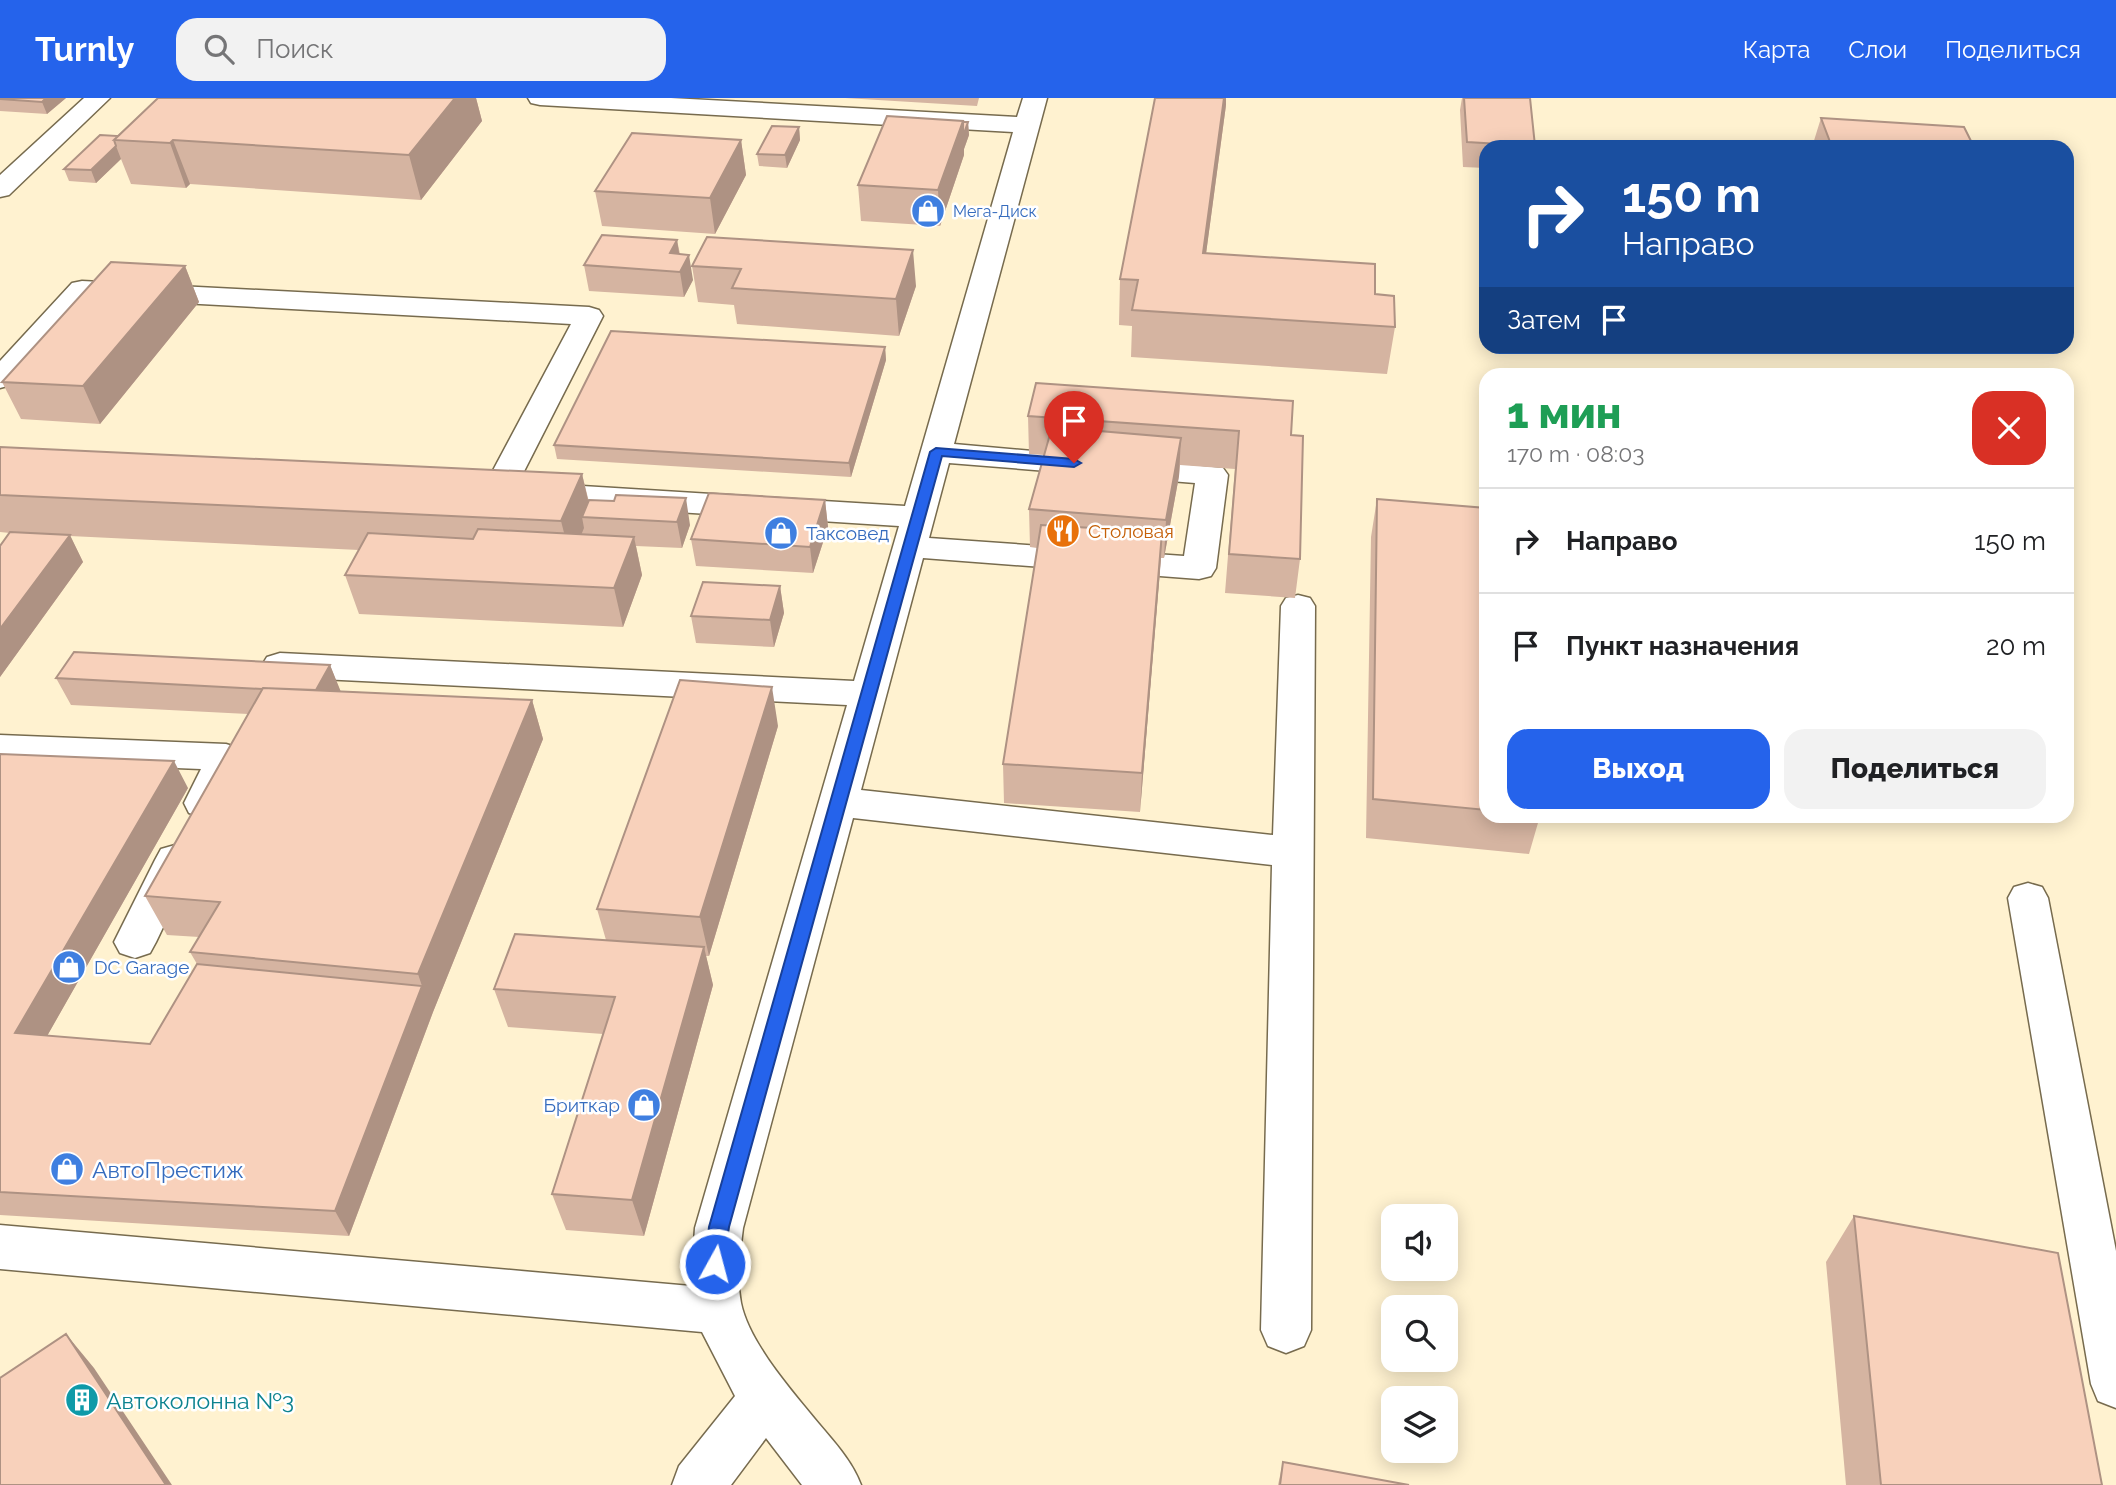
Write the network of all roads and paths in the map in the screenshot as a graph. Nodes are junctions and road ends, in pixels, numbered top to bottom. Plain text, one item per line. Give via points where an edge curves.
1 (98, 98) edge
2 (540, 98) edge
3 (1031, 111) edge
4 (0, 189) edge
5 (0, 379) edge
6 (936, 452) junction
7 (914, 532) junction
8 (1298, 606) dead end
9 (250, 663) edge
10 (869, 694) junction
11 (0, 748) edge
12 (838, 802) junction
13 (1293, 852) junction
14 (2028, 898) dead end
15 (135, 942) dead end
16 (0, 1247) edge
17 (718, 1311) junction
18 (1286, 1329) dead end
19 (2116, 1384) edge
20 (767, 1395) junction
21 (698, 1485) edge
22 (835, 1485) edge

1 - 4 street
2 - 3 street
3 - 6 street
5 - 7 street via 82,289 589,317 484,490
6 - 7 street
6 - 7 street via 1212,475 1199,568
7 - 10 street
8 - 13 street
9 - 10 street
10 - 12 street
11 - 15 street via 226,757
12 - 13 street
12 - 17 street via 719,1227 715,1264
13 - 18 street
14 - 19 street
16 - 17 street
17 - 20 street via 738,1358
20 - 21 street
20 - 22 street

